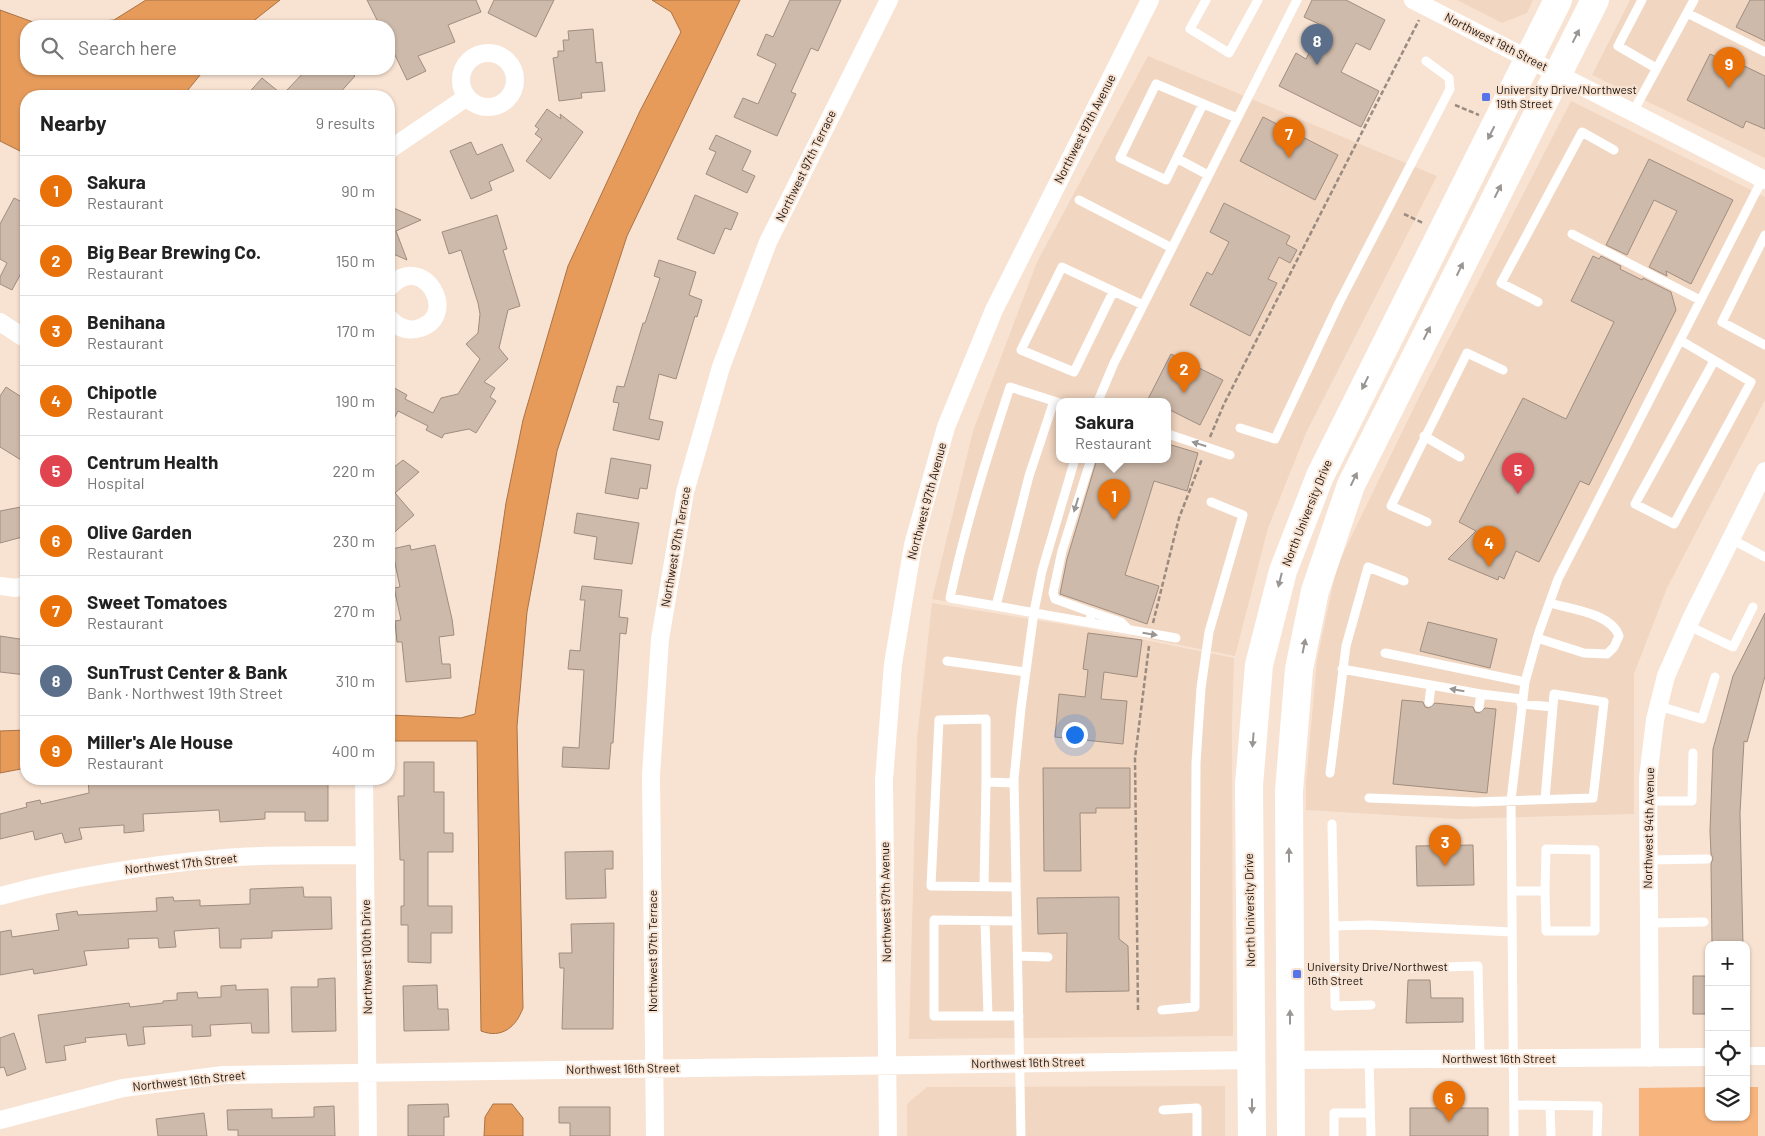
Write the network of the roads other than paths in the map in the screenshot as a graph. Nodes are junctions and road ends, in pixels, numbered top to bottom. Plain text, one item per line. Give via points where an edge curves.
1 (889, 0) edge
2 (1150, 0) edge
3 (1206, 0) edge
4 (1258, 0) edge
5 (1297, 0) edge
6 (1413, 0) edge
7 (1558, 0) edge
8 (1595, 0) edge
9 (1642, 0) edge
10 (1694, 0) edge
11 (1687, 13) junction
12 (1765, 52) edge
13 (1528, 58) junction
14 (1426, 61) dead end
15 (1656, 68) junction
16 (1558, 73) junction
17 (467, 97) dead end
18 (1203, 104) junction
19 (1633, 112) junction
20 (1237, 118) junction
21 (395, 146) edge
22 (1614, 150) dead end
23 (1178, 158) junction
24 (1208, 176) junction
25 (1764, 179) edge
26 (1079, 200) dead end
27 (1572, 234) dead end
28 (1765, 235) edge
29 (1172, 248) junction
30 (395, 281) edge
31 (1113, 292) junction
32 (1700, 300) junction
33 (1538, 302) dead end
34 (1143, 305) junction
35 (0, 322) edge
36 (395, 322) edge
37 (20, 335) edge
38 (1680, 340) junction
39 (1765, 345) edge
40 (1714, 361) junction
41 (1502, 370) dead end
42 (1099, 398) edge
43 (1056, 402) edge
44 (1056, 405) edge
45 (1346, 422) junction
46 (1240, 428) dead end
47 (1171, 435) edge
48 (1424, 436) junction
49 (1230, 455) dead end
50 (1460, 457) dead end
51 (1074, 463) edge
52 (1090, 463) edge
53 (1764, 475) edge
54 (1211, 502) dead end
55 (1306, 507) junction
56 (1427, 522) dead end
57 (1338, 523) junction
58 (1731, 539) junction
59 (1765, 557) edge
60 (1404, 581) dead end
61 (0, 586) edge
62 (20, 586) edge
63 (1314, 591) junction
64 (1550, 603) junction
65 (996, 606) junction
66 (1753, 607) dead end
67 (1034, 612) junction
68 (1091, 612) junction
69 (1090, 623) junction
70 (1689, 626) junction
71 (1129, 630) junction
72 (1176, 638) dead end
73 (1537, 638) junction
74 (1385, 653) dead end
75 (947, 661) dead end
76 (1342, 669) junction
77 (1025, 672) junction
78 (1715, 677) dead end
79 (1525, 682) junction
80 (1431, 686) junction
81 (1480, 694) junction
82 (1429, 702) dead end
83 (1522, 702) junction
84 (1659, 706) junction
85 (1479, 707) dead end
86 (1553, 707) junction
87 (1693, 753) dead end
88 (1330, 773) dead end
89 (986, 782) junction
90 (1014, 783) junction
91 (364, 785) edge
92 (1369, 798) dead end
93 (1545, 799) junction
94 (1511, 800) junction
95 (1648, 801) junction
96 (1332, 824) dead end
97 (365, 855) junction
98 (1707, 859) dead end
99 (1648, 860) junction
100 (984, 886) junction
101 (1016, 887) junction
102 (1512, 891) junction
103 (1545, 891) junction
104 (0, 896) edge
105 (1017, 921) junction
106 (985, 922) junction
107 (1704, 922) dead end
108 (1649, 923) junction
109 (1334, 926) junction
110 (1512, 932) junction
111 (1251, 953) junction
112 (1018, 956) junction
113 (1048, 957) dead end
114 (1407, 968) dead end
115 (1371, 1005) dead end
116 (1162, 1010) dead end
117 (988, 1016) junction
118 (1019, 1016) junction
119 (1750, 1056) edge
120 (1765, 1056) edge
121 (1705, 1057) edge
122 (1650, 1058) junction
123 (1369, 1059) junction
124 (1480, 1059) junction
125 (1513, 1059) junction
126 (1252, 1060) junction
127 (1290, 1060) junction
128 (1020, 1063) junction
129 (887, 1065) junction
130 (654, 1069) junction
131 (369, 1071) junction
132 (1514, 1105) junction
133 (1550, 1106) junction
134 (1163, 1110) dead end
135 (1370, 1113) junction
136 (0, 1120) edge
137 (368, 1136) edge
138 (655, 1136) edge
139 (888, 1136) edge
140 (1021, 1136) edge
141 (1197, 1136) edge
142 (1252, 1136) edge
143 (1289, 1136) edge
144 (1334, 1136) edge
145 (1371, 1136) edge
146 (1514, 1136) edge
147 (1551, 1136) edge
148 (1598, 1136) edge

1 - 130 street, Northwest 97th Terrace via 768,242 721,367 685,492 660,639 651,775
2 - 129 street, Northwest 97th Avenue via 994,310 946,427 913,546 893,664 884,780
3 - 4 lane via 1190,29 1229,53
5 - 20 lane
6 - 13 street, Northwest 19th Street
7 - 13 main road, North University Drive
16 -> 8 main road
9 - 15 lane via 1618,46
10 - 11 lane
11 - 12 lane
11 - 15 lane
13 - 16 street, Northwest 19th Street
13 -> 45 main road, North University Drive
14 - 46 lane via 1449,78 1450,88 1339,303 1275,438
15 - 19 lane
16 - 19 street, Northwest 19th Street
57 -> 16 main road via 1351,485
17 - 21 street
18 - 20 lane
18 - 23 lane
18 - 23 lane via 1156,84 1120,158 1166,180
19 - 25 street, Northwest 19th Street
20 - 24 lane
22 - 33 lane via 1582,132 1501,283
23 - 24 lane
24 - 29 lane
25 - 32 lane
26 - 29 lane
27 - 32 lane
28 - 39 lane via 1722,322
29 - 34 lane
30 - 36 street via 414,276 429,283 438,299 434,316 421,328 404,329
31 - 31 lane via 1062,267 1021,350 1074,372
31 - 34 lane
32 - 38 lane
34 - 42 lane
35 - 37 street
38 - 40 lane
38 - 64 lane via 1562,571
40 - 40 lane via 1751,382 1674,524 1636,504
41 - 48 lane via 1467,353
43 - 65 lane via 1010,387 964,534 950,598
44 - 65 lane via 1029,476
45 - 55 main road, North University Drive
45 - 57 main road via 1329,490 1331,507
49 -> 47 lane
48 - 50 lane
48 - 56 lane via 1391,506
51 - 67 lane via 1044,563
52 -> 68 lane via 1062,551 1053,593 1060,601
53 - 58 street, Northwest 94th Avenue
54 - 116 lane via 1243,516 1209,632 1201,688 1196,763 1195,1007
55 - 63 main road via 1316,529
55 -> 111 main road, North University Drive via 1283,571 1259,665 1249,785
57 - 63 main road
58 - 59 lane
58 - 70 street, Northwest 94th Avenue
60 - 76 lane via 1368,567
61 - 62 street
127 -> 63 main road via 1289,791 1300,669
64 - 73 lane
64 - 73 lane via 1598,617 1616,628 1619,636 1607,654 1584,653
65 - 67 lane
66 - 70 lane via 1733,647
67 - 69 lane
67 - 77 lane
68 - 69 lane
68 - 71 lane via 1122,622
69 - 71 lane
70 - 84 street, Northwest 94th Avenue via 1666,676
71 -> 72 lane
73 - 79 lane
74 - 79 lane
75 - 77 lane
76 - 80 lane
76 - 88 lane
77 - 90 lane
78 - 84 lane via 1702,719
79 - 83 lane
81 -> 80 lane
80 - 82 lane
81 - 83 lane
81 - 85 lane
83 - 86 lane
83 - 94 lane
84 - 95 street, Northwest 94th Avenue via 1648,778
86 - 93 lane
86 - 93 lane via 1554,694 1604,702 1593,798
87 - 95 lane via 1692,801
89 - 90 lane
89 - 100 lane
89 - 100 lane via 986,719 938,720 931,886
90 - 101 lane
91 - 97 street, Northwest 100th Drive
92 - 94 lane via 1464,802
93 - 94 lane
94 - 102 lane
95 - 99 street, Northwest 94th Avenue
96 - 109 lane
97 - 104 street, Northwest 17th Street via 226,858 167,864 32,887
97 - 131 street, Northwest 100th Drive
98 - 99 lane
99 - 108 street, Northwest 94th Avenue
100 - 101 lane
101 - 105 lane
102 - 103 lane
102 - 110 lane
103 - 103 lane via 1546,849 1595,850 1595,931 1546,931
105 - 106 lane
105 - 112 lane
106 - 117 lane
106 - 117 lane via 934,920 934,1016
107 - 108 lane
108 - 122 street, Northwest 94th Avenue
109 - 110 lane
109 - 115 lane via 1335,1006
110 - 125 lane
111 - 126 main road, North University Drive
111 - 127 main road via 1266,1040
112 - 113 lane
112 - 118 lane
114 - 124 lane via 1478,966
117 - 118 lane
118 - 128 lane
119 - 120 street
121 - 122 street, Northwest 16th Street
122 - 125 street, Northwest 16th Street
123 - 124 street, Northwest 16th Street
123 - 127 street, Northwest 16th Street
123 - 135 lane
124 - 125 street, Northwest 16th Street
125 - 132 lane
126 - 128 street, Northwest 16th Street
126 -> 142 main road, North University Drive
126 - 143 main road via 1271,1079
127 - 143 main road
128 - 129 street, Northwest 16th Street
128 - 140 lane
129 - 130 street, Northwest 16th Street
129 - 139 street, Northwest 97th Avenue
130 - 131 street, Northwest 16th Street
130 - 138 street, Northwest 97th Terrace
131 - 136 street, Northwest 16th Street via 223,1075 123,1088
131 - 137 street, Northwest 100th Drive
132 - 133 lane
132 - 146 lane
133 - 147 lane
133 - 148 lane via 1598,1106
134 - 141 lane via 1197,1108
135 - 144 lane via 1334,1113
135 - 145 lane

